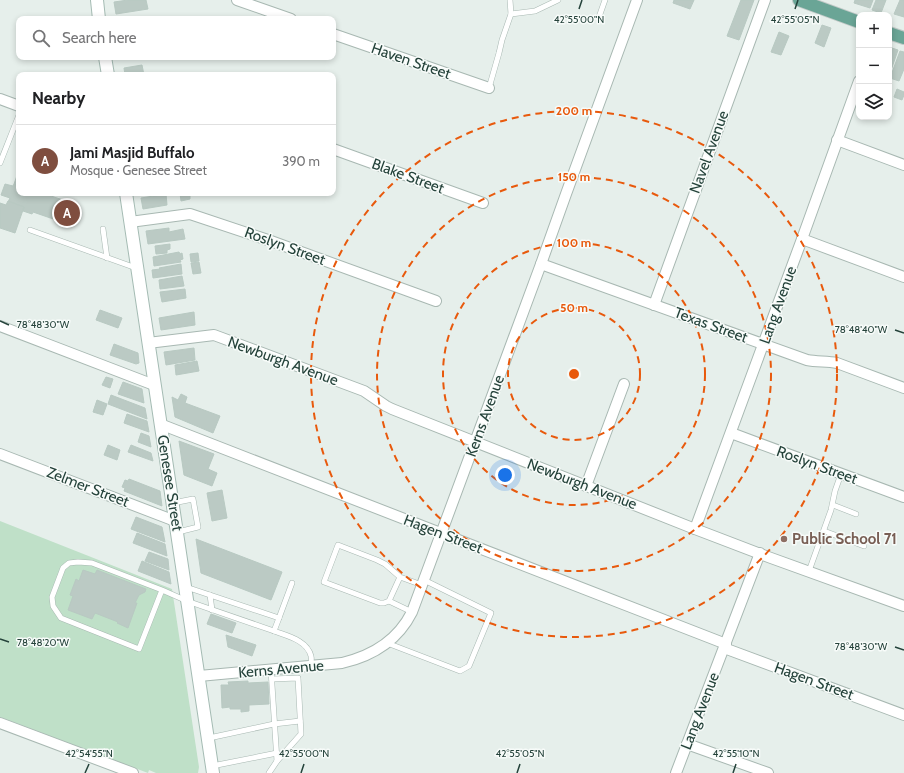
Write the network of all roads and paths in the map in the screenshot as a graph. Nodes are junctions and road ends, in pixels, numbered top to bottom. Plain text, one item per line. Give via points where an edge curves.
1 (97, 0) edge
2 (237, 0) edge
3 (510, 0) edge
4 (558, 0) edge
5 (605, 0) edge
6 (637, 0) edge
7 (765, 0) edge
8 (799, 0) edge
9 (511, 14) junction
10 (100, 16) edge
11 (282, 16) edge
12 (599, 17) dead end
13 (856, 21) edge
14 (892, 34) edge
15 (336, 35) edge
16 (904, 38) edge
17 (106, 60) edge
18 (108, 72) edge
19 (858, 84) edge
20 (489, 88) joint
21 (0, 99) edge
22 (16, 105) edge
23 (16, 123) edge
24 (837, 140) junction
25 (336, 150) edge
26 (0, 163) edge
27 (904, 165) edge
28 (126, 196) edge
29 (483, 203) dead end
30 (130, 222) junction
31 (103, 229) dead end
32 (30, 230) dead end
33 (802, 239) junction
34 (107, 258) junction
35 (542, 264) junction
36 (137, 268) junction
37 (904, 277) edge
38 (436, 301) dead end
39 (654, 304) junction
40 (0, 326) edge
41 (148, 344) junction
42 (763, 345) junction
43 (624, 384) dead end
44 (154, 385) junction
45 (904, 388) edge
46 (160, 424) junction
47 (730, 433) junction
48 (475, 442) junction
49 (0, 454) edge
50 (841, 474) junction
51 (586, 486) junction
52 (904, 497) edge
53 (172, 503) junction
54 (833, 506) junction
55 (856, 514) dead end
56 (176, 526) junction
57 (695, 529) junction
58 (824, 531) junction
59 (441, 534) junction
60 (864, 546) dead end
61 (760, 553) junction
62 (809, 571) junction
63 (400, 577) junction
64 (292, 583) dead end
65 (423, 583) junction
66 (185, 587) junction
67 (162, 590) junction
68 (210, 595) junction
69 (188, 601) junction
70 (389, 601) junction
71 (904, 606) edge
72 (212, 610) junction
73 (412, 612) junction
74 (279, 618) junction
75 (274, 631) junction
76 (387, 642) junction
77 (725, 646) junction
78 (312, 666) junction
79 (296, 667) junction
80 (272, 674) junction
81 (199, 676) junction
82 (298, 678) junction
83 (904, 715) edge
84 (300, 721) junction
85 (0, 723) edge
86 (274, 724) junction
87 (208, 739) junction
88 (687, 744) junction
89 (277, 753) junction
90 (277, 761) junction
91 (213, 770) edge
92 (133, 773) edge
93 (269, 773) edge
94 (676, 773) edge
95 (768, 773) edge

1 - 10 main road
2 - 11 street
3 - 9 lane
4 - 9 lane via 535,11
5 - 12 lane
6 - 35 street, Kerns Avenue
7 - 39 street, Navel Avenue
8 - 13 main road
9 - 20 lane
14 - 16 main road
15 - 20 street, Haven Street
17 - 18 main road
19 - 24 street, Lang Avenue
21 - 22 street
23 - 26 lane
24 - 27 street
24 - 33 street, Lang Avenue
25 - 29 street, Blake Street
28 - 30 main road, Genesee Street
30 - 36 main road, Genesee Street
30 - 38 street, Roslyn Street via 190,214
31 - 34 lane
32 - 34 lane
33 - 37 street
33 - 42 street, Lang Avenue
34 - 36 lane
35 - 39 street, Texas Street
35 - 48 street, Kerns Avenue
36 - 41 main road, Genesee Street
39 - 42 street, Texas Street
40 - 44 street
41 - 44 main road, Genesee Street
41 - 48 street, Newburgh Avenue via 214,335 364,391 392,409
42 - 45 street, Texas Street via 807,360 837,363
42 - 47 street, Lang Avenue
43 - 51 street
44 - 46 main road, Genesee Street
46 - 53 main road, Genesee Street
46 - 59 street, Hagen Street
47 - 50 street, Roslyn Street
47 - 57 street, Lang Avenue
48 - 51 street, Newburgh Avenue
48 - 59 street, Kerns Avenue
49 - 56 street, Zelmer Street
50 - 52 street, Roslyn Street
50 - 54 lane
51 - 57 street, Newburgh Avenue
53 - 56 main road, Genesee Street
53 - 56 lane via 193,499 198,527
54 - 55 lane
54 - 58 lane
56 - 66 main road, Genesee Street
57 - 61 street, Newburgh Avenue
58 - 60 lane
58 - 62 lane
59 - 65 street, Kerns Avenue
59 - 77 street, Hagen Street
61 - 62 street, Newburgh Avenue
61 - 77 street, Lang Avenue
62 - 71 street, Newburgh Avenue
63 - 65 lane
63 - 70 lane
63 - 70 lane via 385,564 338,545 324,582 380,603
64 - 74 lane
65 - 73 street, Kerns Avenue
65 - 76 lane via 490,613 469,666 460,671
66 - 68 lane
66 - 69 main road, Genesee Street
67 - 67 lane via 92,563 78,562 69,563 63,568 52,597 53,606 61,618 139,649
67 - 69 lane
68 - 72 lane
68 - 74 lane
69 - 72 lane
69 - 81 main road, Genesee Street
70 - 73 lane
72 - 75 lane
73 - 76 street, Kerns Avenue
74 - 75 lane
75 - 78 lane via 297,640 306,647 311,656
76 - 78 street, Kerns Avenue via 368,655 355,660
77 - 83 street, Hagen Street
77 - 88 street, Lang Avenue
78 - 79 street, Kerns Avenue
79 - 80 street, Kerns Avenue
79 - 82 lane
80 - 81 street, Kerns Avenue
80 - 82 lane
80 - 86 lane
81 - 87 main road, Genesee Street
82 - 84 lane
84 - 86 lane
84 - 90 lane via 301,734
85 - 92 street
86 - 87 lane
86 - 89 lane
87 - 91 main road, Genesee Street
88 - 94 street, Lang Avenue
88 - 95 street
89 - 90 lane
89 - 91 lane
90 - 93 lane

